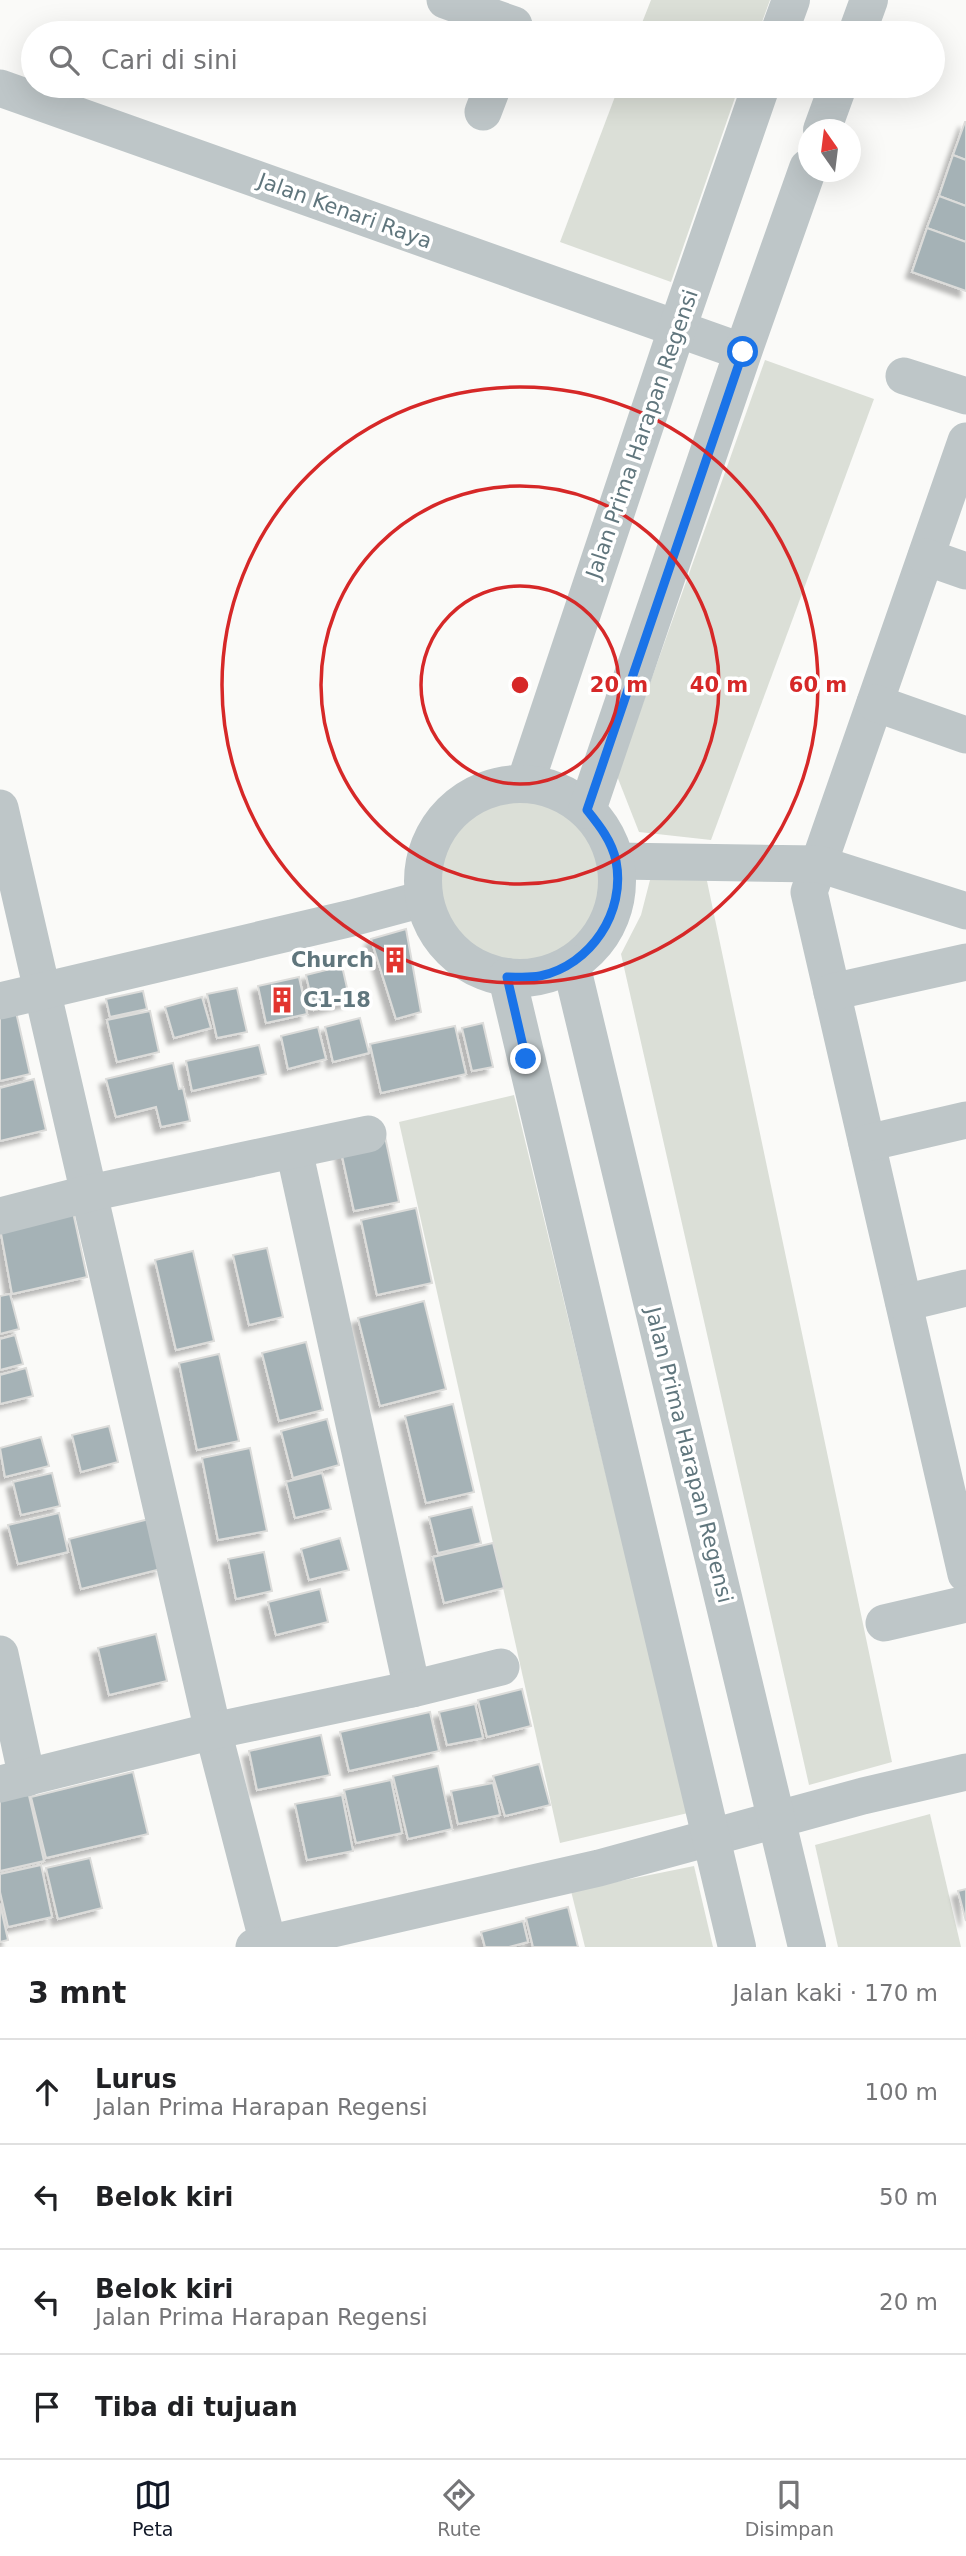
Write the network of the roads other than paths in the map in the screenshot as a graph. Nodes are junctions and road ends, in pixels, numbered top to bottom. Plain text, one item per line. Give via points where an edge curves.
1 (445, 0) edge
2 (791, 0) edge
3 (869, 0) edge
4 (516, 19) edge
5 (783, 21) edge
6 (861, 21) edge
7 (0, 88) edge
8 (21, 95) edge
9 (28, 98) edge
10 (757, 98) edge
11 (834, 98) edge
12 (826, 119) edge
13 (802, 182) edge
14 (684, 332) junction
15 (736, 349) junction
16 (904, 376) dead end
17 (966, 396) edge
18 (966, 440) edge
19 (926, 557) junction
20 (966, 571) edge
21 (875, 703) junction
22 (966, 735) edge
23 (525, 784) junction
24 (0, 808) edge
25 (587, 810) junction
26 (616, 861) junction
27 (819, 864) junction
28 (424, 899) junction
29 (966, 911) edge
30 (966, 962) edge
31 (570, 964) junction
32 (507, 977) junction
33 (41, 992) junction
34 (832, 992) junction
35 (0, 1001) edge
36 (966, 1120) edge
37 (368, 1134) dead end
38 (867, 1143) junction
39 (294, 1150) junction
40 (90, 1193) junction
41 (0, 1216) edge
42 (966, 1288) edge
43 (904, 1303) junction
44 (952, 1448) edge
45 (966, 1574) edge
46 (966, 1604) edge
47 (884, 1623) dead end
48 (0, 1654) edge
49 (501, 1667) dead end
50 (412, 1689) junction
51 (213, 1731) junction
52 (966, 1772) edge
53 (14, 1781) edge
54 (769, 1821) junction
55 (716, 1836) junction
56 (263, 1946) edge
57 (737, 1947) edge
58 (807, 1947) edge

1 - 4 street
2 - 5 street
3 - 6 street
7 - 8 street, Jalan Kenari Raya
9 - 14 street, Jalan Kenari Raya
10 - 14 street, Jalan Prima Harapan Regensi
11 - 12 street
13 - 15 street
14 - 15 street, Jalan Kenari Raya
14 - 23 street, Jalan Prima Harapan Regensi
15 - 25 street
16 - 17 street
18 - 19 street
19 - 20 street
19 - 21 street
21 - 22 street
21 - 27 street
23 - 25 street via 559,791
23 - 28 street via 484,792 464,802 442,824 427,852 421,880
24 - 33 street
25 - 26 street via 605,833
26 - 27 street
26 - 31 street via 617,891 610,919 594,945
27 - 29 street
27 - 34 street via 809,892
28 - 32 street via 435,928 460,957
28 - 33 street
30 - 34 street
31 - 32 street via 540,976
31 - 54 street, Jalan Prima Harapan Regensi
32 - 55 street
33 - 35 street
33 - 40 street
34 - 38 street
36 - 38 street
37 - 39 street
38 - 43 street
39 - 40 street
39 - 50 street
40 - 41 street
40 - 51 street
42 - 43 street
43 - 44 street
44 - 45 street
46 - 47 street
48 - 53 street
49 - 50 street
50 - 51 street
51 - 53 street
51 - 56 street
52 - 54 street
54 - 55 street
54 - 58 street, Jalan Prima Harapan Regensi
55 - 56 street
55 - 57 street

